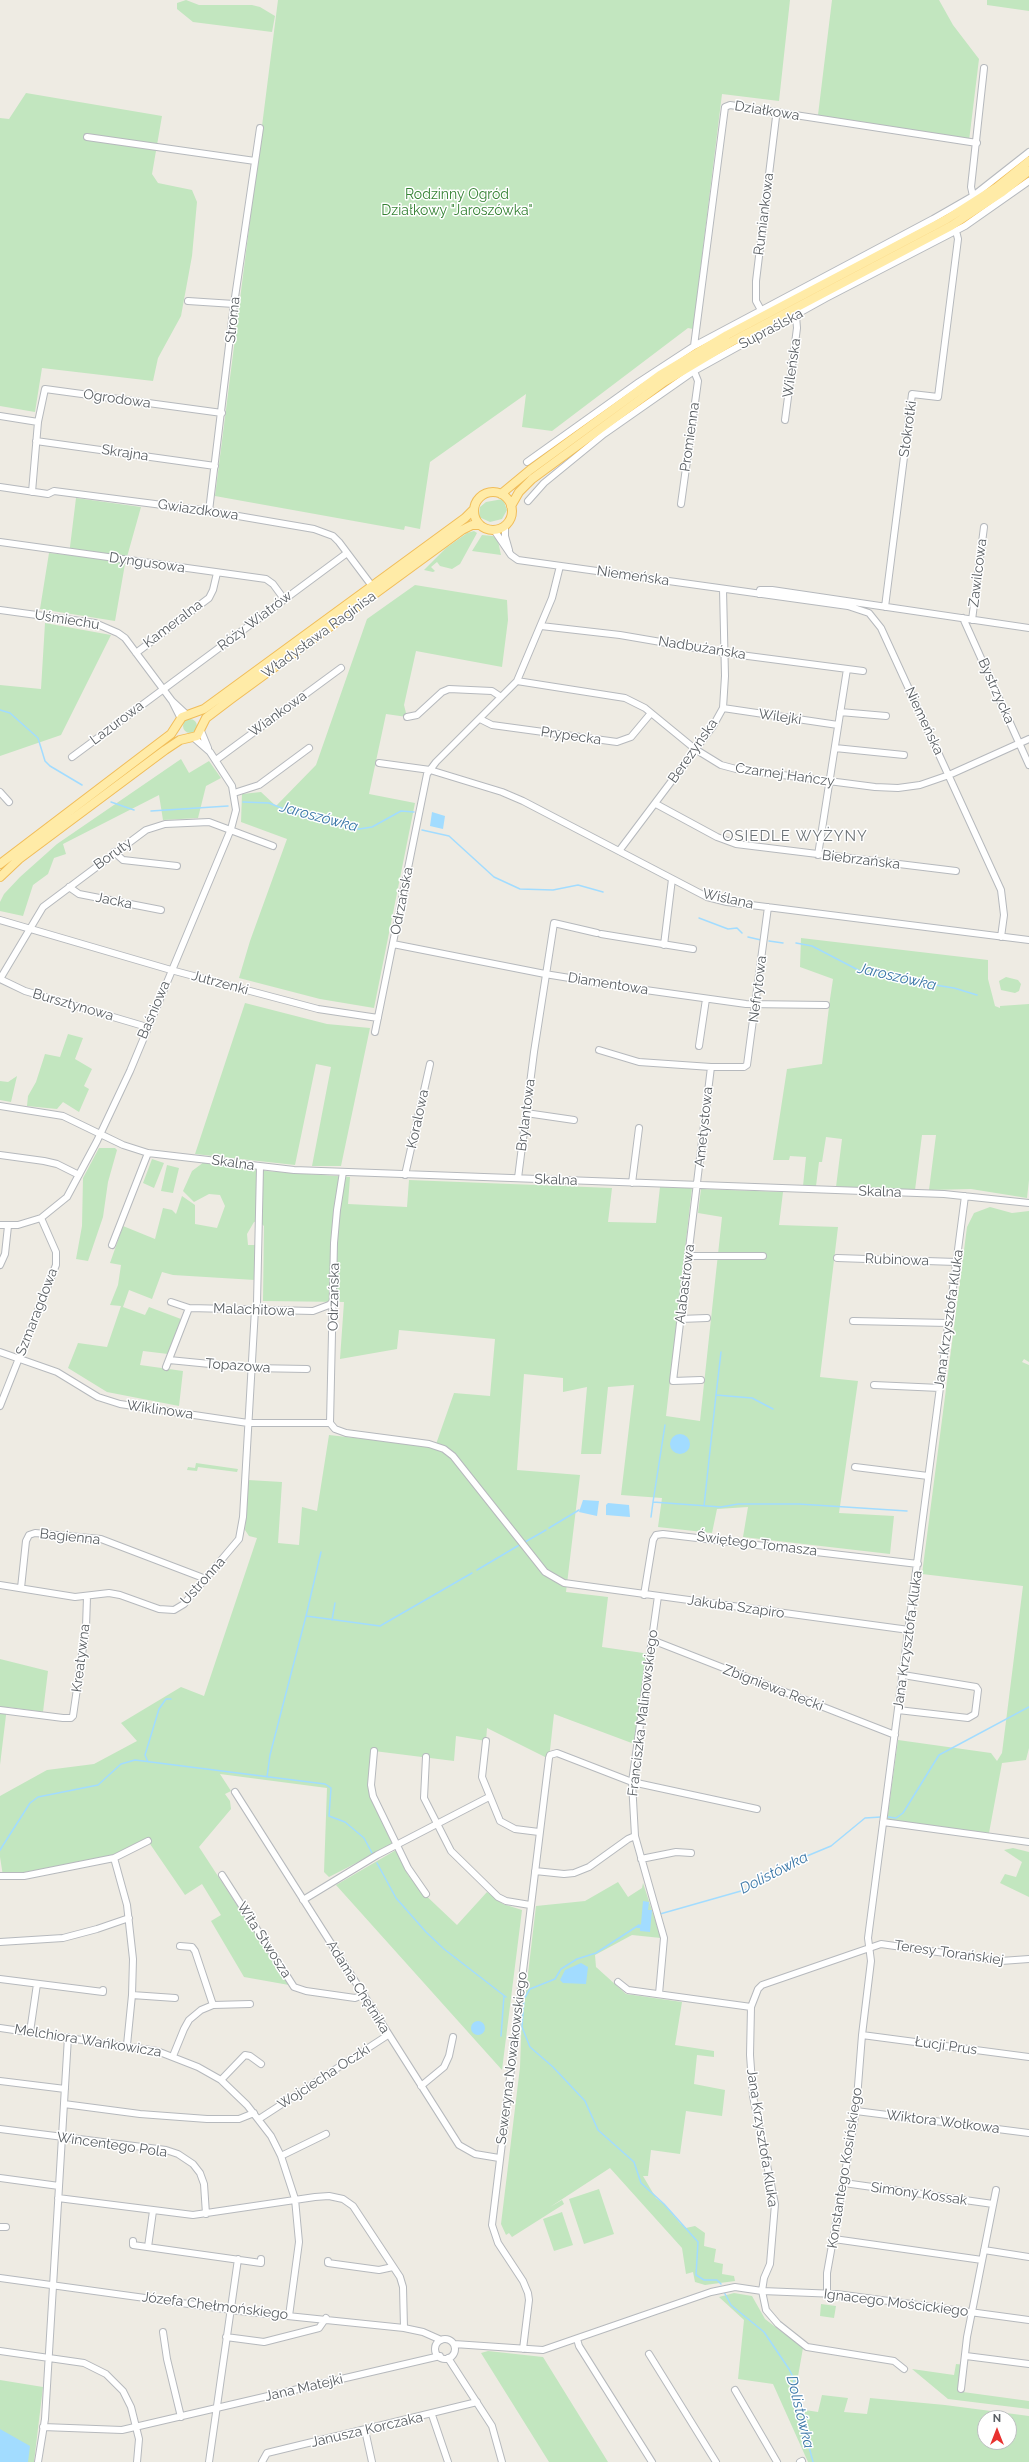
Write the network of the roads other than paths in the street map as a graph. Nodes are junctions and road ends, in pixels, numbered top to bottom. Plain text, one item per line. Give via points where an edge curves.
1 (984, 68) dead end
2 (776, 117) dead end
3 (260, 128) dead end
4 (87, 137) dead end
5 (977, 143) junction
6 (1029, 152) edge
7 (255, 161) junction
8 (1029, 161) edge
9 (1029, 171) edge
10 (1029, 181) edge
11 (973, 196) junction
12 (956, 231) junction
13 (188, 300) dead end
14 (234, 304) junction
15 (761, 310) junction
16 (796, 316) junction
17 (694, 346) junction
18 (694, 371) junction
19 (222, 413) junction
20 (0, 416) edge
21 (785, 420) dead end
22 (38, 422) junction
23 (36, 441) junction
24 (527, 462) dead end
25 (215, 466) junction
26 (0, 487) edge
27 (32, 492) junction
28 (501, 494) junction
29 (528, 501) dead end
30 (681, 504) dead end
31 (511, 506) junction
32 (474, 509) junction
33 (209, 511) junction
34 (480, 525) junction
35 (505, 526) junction
36 (984, 527) dead end
37 (494, 530) junction
38 (0, 542) edge
39 (347, 553) junction
40 (510, 553) junction
41 (560, 566) junction
42 (217, 572) junction
43 (372, 586) junction
44 (723, 589) junction
45 (759, 594) junction
46 (284, 599) junction
47 (885, 607) junction
48 (0, 610) edge
49 (963, 618) junction
50 (972, 620) junction
51 (541, 626) junction
52 (1029, 628) edge
53 (136, 653) junction
54 (725, 653) junction
55 (341, 668) dead end
56 (846, 669) junction
57 (863, 671) dead end
58 (517, 681) junction
59 (163, 689) junction
60 (501, 697) junction
61 (723, 708) junction
62 (840, 712) junction
63 (652, 713) junction
64 (886, 716) dead end
65 (407, 717) dead end
66 (184, 718) junction
67 (480, 719) junction
68 (838, 725) junction
69 (202, 729) junction
70 (191, 738) junction
71 (1029, 739) edge
72 (1019, 743) junction
73 (309, 748) dead end
74 (834, 748) junction
75 (695, 750) junction
76 (210, 752) junction
77 (904, 755) dead end
78 (72, 757) dead end
79 (216, 760) junction
80 (379, 763) dead end
81 (1029, 765) edge
82 (430, 770) junction
83 (949, 775) junction
84 (830, 781) junction
85 (0, 792) edge
86 (234, 793) junction
87 (9, 802) dead end
88 (656, 804) junction
89 (231, 829) junction
90 (273, 846) dead end
91 (619, 851) junction
92 (114, 852) junction
93 (818, 855) junction
94 (0, 864) edge
95 (176, 866) dead end
96 (956, 871) dead end
97 (0, 877) edge
98 (672, 880) junction
99 (70, 887) junction
100 (768, 907) junction
101 (161, 910) dead end
102 (0, 920) edge
103 (0, 923) edge
104 (18, 926) junction
105 (28, 929) junction
106 (1001, 937) junction
107 (1029, 940) edge
108 (393, 944) junction
109 (664, 945) junction
110 (693, 949) dead end
111 (171, 970) junction
112 (545, 974) junction
113 (0, 979) edge
114 (706, 998) junction
115 (756, 1005) junction
116 (826, 1005) dead end
117 (378, 1018) junction
118 (147, 1027) junction
119 (375, 1032) dead end
120 (699, 1046) dead end
121 (599, 1050) dead end
122 (430, 1064) dead end
123 (711, 1067) junction
124 (0, 1106) edge
125 (526, 1113) junction
126 (574, 1120) dead end
127 (638, 1128) dead end
128 (100, 1134) junction
129 (148, 1153) junction
130 (0, 1156) edge
131 (260, 1167) junction
132 (343, 1172) junction
133 (79, 1175) junction
134 (405, 1175) junction
135 (518, 1178) junction
136 (632, 1183) junction
137 (698, 1186) junction
138 (965, 1196) junction
139 (1029, 1203) edge
140 (41, 1218) junction
141 (0, 1225) edge
142 (8, 1226) junction
143 (112, 1245) dead end
144 (689, 1256) junction
145 (763, 1256) dead end
146 (837, 1258) dead end
147 (956, 1262) junction
148 (0, 1265) edge
149 (335, 1300) junction
150 (171, 1302) dead end
151 (189, 1308) junction
152 (255, 1309) junction
153 (707, 1318) dead end
154 (680, 1319) junction
155 (853, 1320) dead end
156 (948, 1323) junction
157 (0, 1352) edge
158 (18, 1359) junction
159 (251, 1368) junction
160 (307, 1369) dead end
161 (701, 1380) dead end
162 (874, 1385) dead end
163 (940, 1388) junction
164 (0, 1406) edge
165 (248, 1423) junction
166 (330, 1423) junction
167 (855, 1468) dead end
168 (928, 1476) junction
169 (918, 1564) junction
170 (206, 1579) junction
171 (0, 1585) edge
172 (21, 1588) junction
173 (644, 1595) junction
174 (658, 1596) junction
175 (87, 1597) junction
176 (909, 1630) junction
177 (652, 1640) junction
178 (903, 1675) junction
179 (0, 1710) edge
180 (898, 1710) junction
181 (895, 1735) junction
182 (486, 1741) dead end
183 (374, 1751) dead end
184 (426, 1758) dead end
185 (632, 1782) junction
186 (235, 1792) dead end
187 (489, 1797) junction
188 (757, 1809) dead end
189 (883, 1822) junction
190 (437, 1824) junction
191 (539, 1832) junction
192 (635, 1836) junction
193 (148, 1841) dead end
194 (1029, 1842) edge
195 (398, 1845) junction
196 (690, 1853) dead end
197 (114, 1858) junction
198 (641, 1859) junction
199 (535, 1871) junction
200 (222, 1875) dead end
201 (0, 1876) edge
202 (426, 1894) dead end
203 (303, 1900) junction
204 (530, 1905) junction
205 (129, 1918) junction
206 (0, 1942) edge
207 (180, 1946) dead end
208 (869, 1947) junction
209 (1029, 1960) edge
210 (0, 1979) edge
211 (618, 1982) dead end
212 (37, 1984) junction
213 (103, 1990) dead end
214 (659, 1994) junction
215 (132, 1995) junction
216 (363, 1995) junction
217 (176, 1998) dead end
218 (250, 2004) dead end
219 (212, 2005) junction
220 (751, 2007) junction
221 (0, 2028) edge
222 (30, 2032) junction
223 (388, 2034) junction
224 (862, 2035) junction
225 (68, 2037) junction
226 (453, 2037) dead end
227 (126, 2045) junction
228 (173, 2056) junction
229 (1029, 2057) edge
230 (260, 2064) dead end
231 (221, 2080) junction
232 (0, 2081) edge
233 (421, 2086) junction
234 (65, 2089) junction
235 (64, 2104) junction
236 (856, 2111) junction
237 (254, 2113) junction
238 (259, 2119) junction
239 (0, 2129) edge
240 (1029, 2133) edge
241 (326, 2134) dead end
242 (62, 2136) junction
243 (281, 2156) junction
244 (499, 2158) junction
245 (0, 2178) edge
246 (844, 2184) junction
247 (59, 2186) junction
248 (996, 2190) dead end
249 (58, 2198) junction
250 (295, 2199) junction
251 (993, 2204) junction
252 (153, 2211) junction
253 (206, 2214) junction
254 (834, 2239) junction
255 (133, 2241) dead end
256 (148, 2247) junction
257 (984, 2250) junction
258 (1029, 2257) edge
259 (262, 2259) dead end
260 (238, 2260) junction
261 (982, 2260) junction
262 (328, 2261) dead end
263 (393, 2267) junction
264 (0, 2278) edge
265 (51, 2285) junction
266 (762, 2291) junction
267 (827, 2293) junction
268 (230, 2309) junction
269 (972, 2312) junction
270 (289, 2316) junction
271 (326, 2318) junction
272 (1029, 2320) edge
273 (404, 2328) junction
274 (163, 2332) dead end
275 (429, 2335) junction
276 (226, 2336) junction
277 (577, 2339) junction
278 (441, 2340) junction
279 (523, 2349) junction
280 (0, 2351) edge
281 (437, 2351) junction
282 (452, 2352) junction
283 (649, 2354) dead end
284 (966, 2356) junction
285 (48, 2357) junction
286 (1029, 2364) edge
287 (904, 2369) dead end
288 (961, 2389) dead end
289 (735, 2390) dead end
290 (477, 2402) junction
291 (216, 2408) junction
292 (432, 2415) junction
293 (181, 2417) junction
294 (43, 2427) junction
295 (137, 2427) junction
296 (365, 2430) junction
297 (38, 2462) edge
298 (137, 2462) edge
299 (208, 2462) edge
300 (262, 2462) edge
301 (372, 2462) edge
302 (448, 2462) edge
303 (502, 2462) edge
304 (652, 2462) edge
305 (716, 2462) edge
306 (777, 2462) edge

1 - 5 street
2 - 15 street, Rumiankowa via 756,281 756,300
3 - 7 street, Stroma
4 - 7 street
5 - 11 street via 971,187
5 - 17 street, Działkowa via 726,106
6 - 11 street, Supraślska
7 - 14 street, Stroma
8 - 28 main road via 997,187 947,220 727,335 660,375
9 - 31 main road via 951,226 732,342 664,382 532,479 519,492
10 - 12 street, Supraślska
11 - 15 street, Supraślska
12 - 16 street, Supraślska
12 - 47 street, Stokrotki via 957,245 938,397 912,394
13 - 14 street
14 - 19 street, Stroma
15 - 17 street, Supraślska
16 - 18 street, Supraślska
16 - 21 street, Wileńska via 797,328
17 - 24 street, Supraślska
18 - 29 street, Supraślska via 604,434 544,483
18 - 30 street, Promienna via 698,381
19 - 22 street, Ogrodowa via 45,389
19 - 25 street, Stroma
20 - 22 street
22 - 23 street, Ogrodowa
23 - 25 street, Skrajna
23 - 27 street, Ogrodowa
25 - 33 street, Stroma
26 - 27 street, Gwiazdkowa
27 - 33 street, Gwiazdkowa via 48,494 54,490
28 - 31 main road
28 - 32 main road via 492,492 482,496
31 - 35 main road via 512,516
32 - 34 main road via 475,518
32 - 43 main road, Władysława Raginisa
33 - 39 street, Gwiazdkowa via 314,529 333,536
34 - 37 main road
34 - 69 main road, Władysława Raginisa via 469,526 439,546 206,718
35 - 37 main road
35 - 40 street
36 - 50 street, Zawilcowa
37 - 40 street, Niemeńska
38 - 42 street, Dyngusowa
39 - 43 street, Gwiazdkowa
39 - 46 street, Róży Wiatrów
40 - 41 street, Niemeńska via 518,560
41 - 44 street, Niemeńska
41 - 51 street via 556,587
42 - 46 street, Dyngusowa via 266,579
42 - 53 street, Kameralna via 209,598
43 - 66 main road, Władysława Raginisa via 204,709
44 - 45 street, Niemeńska
44 - 54 street, Berezyńska
45 - 47 street, Niemeńska via 760,590 772,590
45 - 83 street, Niemeńska via 852,606 874,617 883,630
46 - 59 street, Róży Wiatrów
47 - 49 street, Niemeńska
48 - 53 street, Uśmiechu via 102,625 125,638
49 - 50 street, Niemeńska
49 - 72 street, Bystrzycka
50 - 52 street, Niemeńska
51 - 54 street, Nadbużańska via 620,635
51 - 58 street
53 - 59 street, Uśmiechu
54 - 56 street, Nadbużańska
54 - 61 street, Berezyńska
55 - 79 street, Wiankowa
56 - 57 street, Nadbużańska
56 - 62 street
58 - 60 street
58 - 63 street, Czarnej Hańczy via 625,698
59 - 66 street, Uśmiechu
59 - 78 street, Lazurowa
60 - 65 street via 492,691 449,689 442,692 417,715
60 - 67 street
61 - 68 street, Wilejki
61 - 75 street, Berezyńska
62 - 64 street
62 - 68 street
63 - 67 street, Prypecka via 631,737 617,742 492,725
63 - 75 street, Czarnej Hańczy
66 - 69 main road via 200,719
66 - 70 main road via 180,732
66 - 94 main road, Władysława Raginisa via 170,734
67 - 82 street
68 - 74 street
69 - 70 main road, Władysława Raginisa
69 - 76 street, Baśniowa
70 - 76 street, Baśniowa
70 - 97 main road via 180,740 165,750 31,850
71 - 72 street, Czarnej Hańczy
72 - 81 street, Bystrzycka
72 - 83 street, Czarnej Hańczy
73 - 86 street via 258,785
74 - 77 street
74 - 84 street
75 - 84 street, Czarnej Hańczy via 721,765 736,769
75 - 88 street, Berezyńska
76 - 79 street, Baśniowa
79 - 86 street, Baśniowa
80 - 82 street
82 - 91 street, Wiślana via 523,801
82 - 108 street, Odrzańska
83 - 84 street, Czarnej Hańczy via 920,785 892,788
83 - 106 street, Niemeńska via 1001,890 1004,915
84 - 93 street
85 - 87 street
86 - 89 street, Baśniowa via 236,810
88 - 91 street, Berezyńska
88 - 93 street, Biebrzańska via 717,837 736,844
89 - 90 street, Boruty
89 - 92 street, Boruty via 209,822 165,824 146,830
89 - 111 street, Baśniowa
91 - 98 street, Wiślana
92 - 95 street via 123,860
92 - 99 street, Boruty
93 - 96 street, Biebrzańska
98 - 100 street, Wiślana via 707,897
98 - 109 street
99 - 101 street, Jacka via 79,894
99 - 105 street, Boruty via 43,907
100 - 106 street, Wiślana
100 - 115 street, Nefrytowa
102 - 104 street, Jutrzenki
103 - 104 street, Jutrzenki
104 - 105 street, Jutrzenki
105 - 111 street, Jutrzenki
105 - 113 street, Boruty
106 - 107 street, Wiślana
108 - 112 street, Diamentowa
108 - 117 street, Odrzańska
109 - 110 street
109 - 112 street, Brylantowa via 599,934 554,922
111 - 117 street, Jutrzenki via 318,1009
111 - 118 street, Baśniowa
112 - 114 street, Diamentowa
112 - 125 street, Brylantowa
113 - 118 street, Bursztynowa via 25,991
114 - 115 street, Diamentowa
114 - 120 street
115 - 116 street, Diamentowa
115 - 123 street, Nefrytowa via 749,1062 744,1067
117 - 119 street, Odrzańska
118 - 128 street, Baśniowa
121 - 123 street via 639,1062
122 - 134 street, Koralowa
123 - 137 street, Ametystowa
124 - 128 street, Skalna via 52,1113
125 - 126 street
125 - 135 street, Brylantowa
127 - 136 street
128 - 129 street, Skalna
128 - 133 street, Baśniowa
129 - 131 street, Skalna
129 - 143 street
130 - 133 street via 57,1164
131 - 132 street, Skalna
131 - 152 street, Ustronna
132 - 134 street, Skalna
132 - 149 street, Odrzańska via 336,1223
133 - 140 street, Baśniowa via 64,1200
134 - 135 street, Skalna
135 - 136 street, Skalna
136 - 137 street, Skalna
137 - 138 street, Skalna
137 - 144 street, Alabastrowa
138 - 139 street, Skalna
138 - 147 street, Jana Krzysztofa Kluka
140 - 142 street, Baśniowa
140 - 158 street, Szmaragdowa via 56,1252 56,1260
141 - 142 street, Baśniowa
142 - 148 street
144 - 145 street
144 - 154 street, Alabastrowa
146 - 147 street, Rubinowa
147 - 156 street, Jana Krzysztofa Kluka
149 - 152 street, Malachitowa via 316,1311
149 - 166 street, Odrzańska
150 - 151 street, Malachitowa
151 - 152 street, Malachitowa
151 - 159 street, Topazowa via 167,1364
152 - 159 street, Ustronna
153 - 154 street
154 - 161 street, Alabastrowa via 673,1381
155 - 156 street
156 - 163 street, Jana Krzysztofa Kluka
157 - 158 street, Wiklinowa
158 - 164 street, Szmaragdowa
158 - 165 street, Wiklinowa via 62,1375 114,1403
159 - 160 street, Topazowa
159 - 165 street, Ustronna
162 - 163 street
163 - 168 street, Jana Krzysztofa Kluka
165 - 166 street, Wiklinowa
165 - 170 street, Ustronna via 243,1517 239,1539
166 - 173 street, Jakuba Szapiro via 335,1429 346,1433 429,1444 444,1449 453,1456 545,1572 564,1583
167 - 168 street
168 - 169 street, Jana Krzysztofa Kluka
169 - 173 street, Świętego Tomasza via 737,1541 656,1535
169 - 176 street, Jana Krzysztofa Kluka
170 - 172 street, Bagienna via 101,1539 35,1533 29,1535 26,1541
170 - 175 street, Ustronna via 184,1604 169,1610 120,1595 100,1593
171 - 172 street, Ustronna
172 - 175 street, Ustronna
173 - 174 street, Jakuba Szapiro
174 - 176 street, Jakuba Szapiro
174 - 177 street, Franciszka Malinowskiego
175 - 179 street, Kreatywna via 75,1713 71,1718
176 - 178 street, Jana Krzysztofa Kluka
177 - 181 street, Zbigniewa Rećki
177 - 185 street, Franciszka Malinowskiego
178 - 180 street, Jana Krzysztofa Kluka
178 - 180 street via 976,1686 978,1690 975,1714 968,1718
180 - 181 street, Jana Krzysztofa Kluka
181 - 189 street, Jana Krzysztofa Kluka
182 - 187 street via 482,1778
183 - 195 street via 371,1785 373,1796
184 - 190 street via 424,1798
185 - 188 street
185 - 191 street, Seweryna Nowakowskiego via 557,1753 550,1755
185 - 192 street, Franciszka Malinowskiego
186 - 203 street, Adama Chętnika
187 - 190 street
187 - 191 street via 500,1821 508,1826
189 - 194 street
189 - 208 street, Jana Krzysztofa Kluka
190 - 195 street
190 - 204 street via 458,1859 486,1887 506,1901
191 - 199 street, Seweryna Nowakowskiego
192 - 198 street, Franciszka Malinowskiego
192 - 199 street via 574,1873
193 - 197 street
195 - 202 street via 408,1868
195 - 203 street
196 - 198 street via 676,1852
197 - 201 street via 24,1876
197 - 205 street
198 - 214 street, Franciszka Malinowskiego via 664,1938
199 - 204 street, Seweryna Nowakowskiego
200 - 216 street, Wita Stwosza via 294,1986 306,1991 355,1998
203 - 216 street, Adama Chętnika
204 - 244 street, Seweryna Nowakowskiego
205 - 206 street via 63,1938
205 - 215 street via 133,1959
207 - 219 street via 192,1947 195,1951
208 - 209 street, Teresy Torańskiej via 881,1944 1002,1961
208 - 220 street, Jana Krzysztofa Kluka via 862,1952 762,1985
208 - 224 street, Konstantego Kosińskiego via 871,1961
210 - 212 street
211 - 214 street via 628,1990
212 - 213 street
212 - 222 street
214 - 220 street
215 - 217 street
215 - 227 street
216 - 223 street, Adama Chętnika
218 - 219 street
219 - 228 street via 189,2020
220 - 266 street, Jana Krzysztofa Kluka via 750,2055 753,2096 775,2204 770,2264
221 - 222 street, Melchiora Wańkowicza
222 - 225 street, Melchiora Wańkowicza
223 - 233 street, Adama Chętnika
223 - 238 street, Wojciecha Oczki
224 - 229 street, Łucji Prus
224 - 236 street, Konstantego Kosińskiego
225 - 227 street, Melchiora Wańkowicza
225 - 234 street
226 - 233 street via 444,2067
227 - 228 street, Melchiora Wańkowicza
228 - 231 street, Melchiora Wańkowicza
230 - 231 street via 250,2056 244,2055
231 - 237 street, Melchiora Wańkowicza
232 - 234 street
233 - 244 street, Adama Chętnika via 459,2145 475,2154
234 - 235 street
235 - 237 street via 140,2114 207,2119 239,2119
235 - 242 street
236 - 240 street, Wiktora Wołkowa
236 - 246 street, Konstantego Kosińskiego
237 - 238 street, Melchiora Wańkowicza
238 - 243 street, Melchiora Wańkowicza
239 - 242 street, Wincentego Pola
241 - 243 street
242 - 247 street
242 - 253 street, Wincentego Pola via 166,2150 178,2154 193,2164 200,2173 204,2184
243 - 250 street, Melchiora Wańkowicza
244 - 279 street, Seweryna Nowakowskiego via 492,2225 498,2242 528,2293
245 - 247 street
246 - 251 street, Simony Kossak
246 - 254 street, Konstantego Kosińskiego
247 - 249 street
248 - 251 street
249 - 252 street
249 - 265 street
250 - 253 street
250 - 263 street via 330,2196 348,2201
250 - 270 street, Melchiora Wańkowicza via 298,2242
251 - 257 street
252 - 253 street via 182,2215
252 - 256 street
254 - 261 street
254 - 267 street, Konstantego Kosińskiego via 827,2273
255 - 256 street via 133,2245
256 - 260 street
257 - 258 street
257 - 261 street
259 - 260 street via 261,2262
260 - 268 street
261 - 269 street
262 - 263 street via 379,2270
263 - 273 street via 402,2282
264 - 265 street, Józefa Chełmońskiego
265 - 268 street, Józefa Chełmońskiego
265 - 285 street
266 - 267 street, Ignacego Mościckiego
266 - 277 street via 735,2287 719,2290
266 - 287 street via 769,2314 807,2348 894,2360
267 - 269 street, Ignacego Mościckiego
268 - 270 street, Józefa Chełmońskiego
268 - 276 street
269 - 272 street, Ignacego Mościckiego
269 - 284 street
270 - 271 street, Józefa Chełmońskiego
271 - 273 street, Józefa Chełmońskiego
271 - 276 street via 320,2328 264,2342
273 - 275 street, Józefa Chełmońskiego
274 - 293 street
275 - 278 street, Józefa Chełmońskiego
275 - 281 street
276 - 291 street
277 - 279 street via 543,2350
277 - 304 street
278 - 281 street, Jana Matejki
278 - 282 street, Józefa Chełmońskiego via 448,2339
279 - 282 street via 468,2345
280 - 285 street
281 - 282 street
281 - 291 street, Jana Matejki via 427,2359
282 - 290 street via 456,2368
283 - 305 street
284 - 286 street
284 - 288 street
285 - 294 street
285 - 295 street via 84,2363 106,2374 123,2391
289 - 306 street
290 - 292 street, Janusza Korczaka
290 - 303 street via 492,2426
291 - 293 street, Jana Matejki
291 - 299 street
292 - 296 street, Janusza Korczaka
292 - 302 street
293 - 295 street, Jana Matejki
294 - 295 street, Jana Matejki via 112,2431
294 - 297 street
295 - 298 street
296 - 300 street, Janusza Korczaka via 267,2453
296 - 301 street

